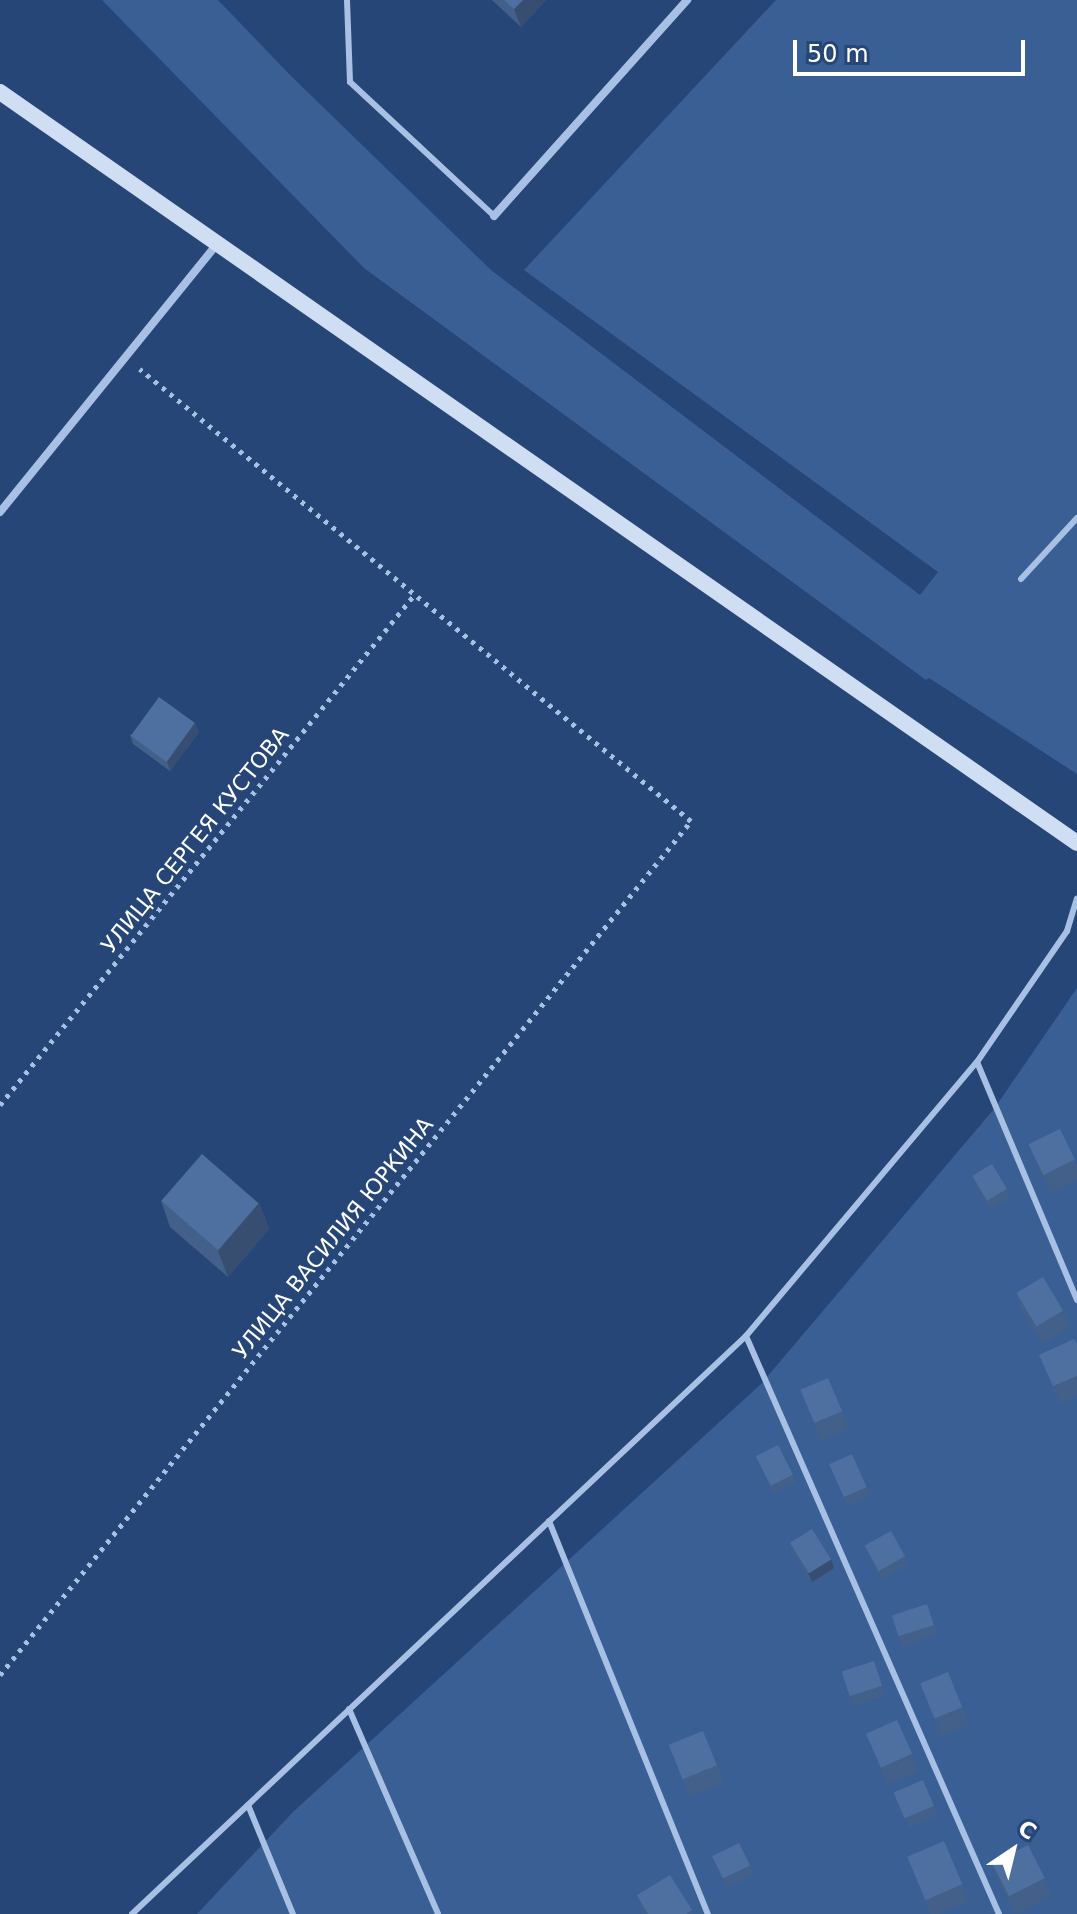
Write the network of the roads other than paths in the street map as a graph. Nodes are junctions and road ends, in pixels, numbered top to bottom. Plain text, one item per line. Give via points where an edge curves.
1 (347, 0) edge
2 (687, 0) edge
3 (0, 92) edge
4 (494, 216) joint
5 (217, 244) junction
6 (0, 512) edge
7 (1077, 518) edge
8 (1021, 579) dead end
9 (1077, 843) edge
10 (1077, 898) edge
11 (1067, 931) junction
12 (1077, 936) edge
13 (977, 1062) junction
14 (1077, 1300) edge
15 (746, 1336) junction
16 (549, 1521) junction
17 (349, 1709) junction
18 (248, 1805) junction
19 (132, 1914) edge
20 (293, 1914) edge
21 (438, 1914) edge
22 (708, 1914) edge
23 (999, 1914) edge

1 - 4 lane via 350,82
2 - 4 street
3 - 5 street
5 - 6 street
5 - 9 street
7 - 8 lane
10 - 11 lane
11 - 12 lane
11 - 13 lane
13 - 14 lane
13 - 15 lane
15 - 16 lane
15 - 23 lane
16 - 17 lane
16 - 22 lane
17 - 18 lane
17 - 21 lane
18 - 19 lane
18 - 20 lane

